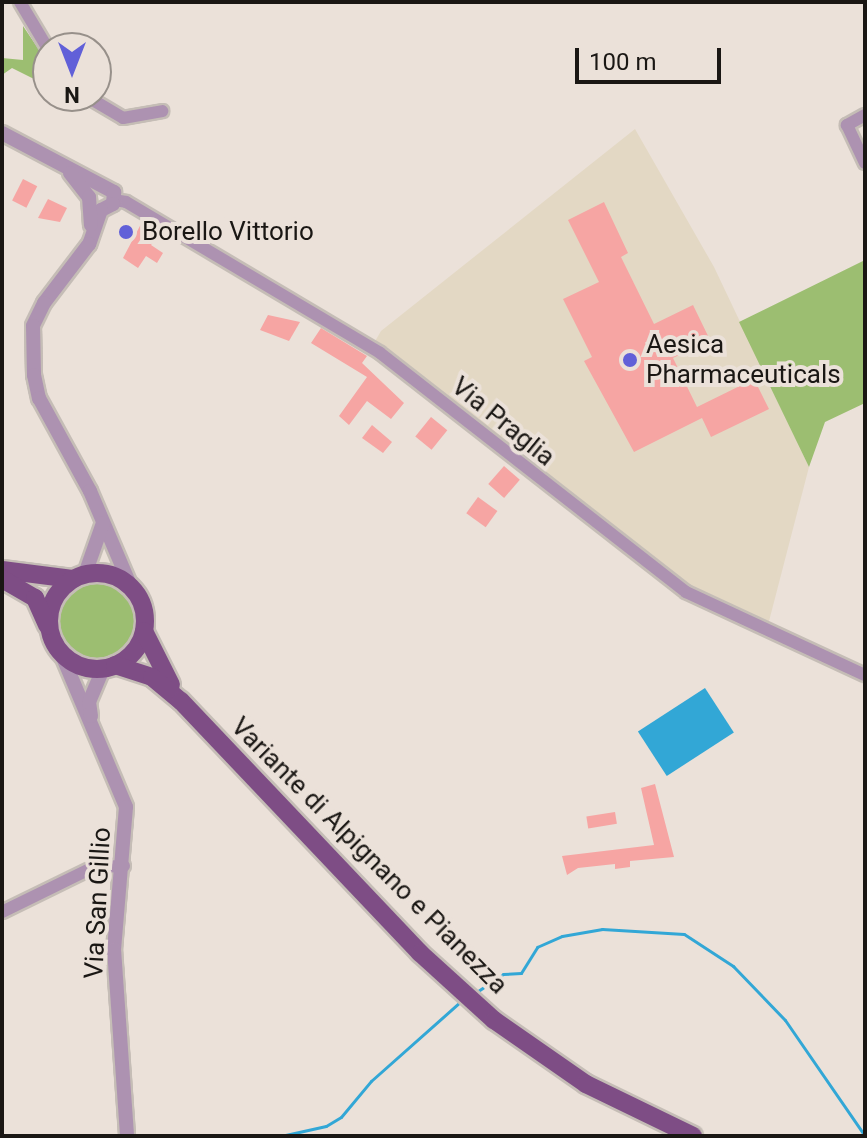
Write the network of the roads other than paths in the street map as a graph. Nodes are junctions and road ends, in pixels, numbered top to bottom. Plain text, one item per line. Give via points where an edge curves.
1 (20, 2) edge
2 (38, 32) edge
3 (112, 111) edge
4 (162, 111) dead end
5 (865, 115) edge
6 (2, 133) edge
7 (865, 163) edge
8 (67, 169) junction
9 (100, 185) junction
10 (114, 200) junction
11 (94, 204) junction
12 (103, 522) junction
13 (2, 570) edge
14 (78, 576) junction
15 (2, 579) edge
16 (130, 585) junction
17 (50, 630) junction
18 (144, 631) junction
19 (61, 653) junction
20 (109, 667) junction
21 (865, 675) edge
22 (181, 701) junction
23 (93, 728) junction
24 (124, 866) junction
25 (2, 912) edge
26 (127, 1136) edge
27 (693, 1136) edge

1 - 2 street
3 - 4 street via 123,118
5 - 7 street via 847,125
6 - 8 street
8 - 9 street
8 - 11 street
9 - 10 street via 111,189
9 - 11 street
10 - 11 street
10 - 21 street, Via Praglia via 139,209 380,353 686,592
11 - 12 street via 89,244 33,326 34,375 39,398
12 - 14 street
12 - 16 street
13 - 14 main road
14 - 16 main road via 116,576
14 - 17 main road via 53,601
15 - 17 main road via 35,598
16 - 18 main road, Variante di Alpignano e Pianezza via 144,607
17 - 19 main road
18 - 20 main road via 130,656
18 - 22 main road, Variante di Alpignano e Pianezza
19 - 20 main road, Variante di Alpignano e Pianezza via 73,663
19 - 23 street, Via San Gillio
20 - 22 main road, Variante di Alpignano e Pianezza via 152,677
20 - 23 street, Via San Gillio via 89,702
22 - 27 main road, Variante di Alpignano e Pianezza via 409,942 477,1005 586,1084
23 - 24 street, Via San Gillio via 126,807
24 - 25 street via 94,867
24 - 26 street, Via San Gillio via 114,949

